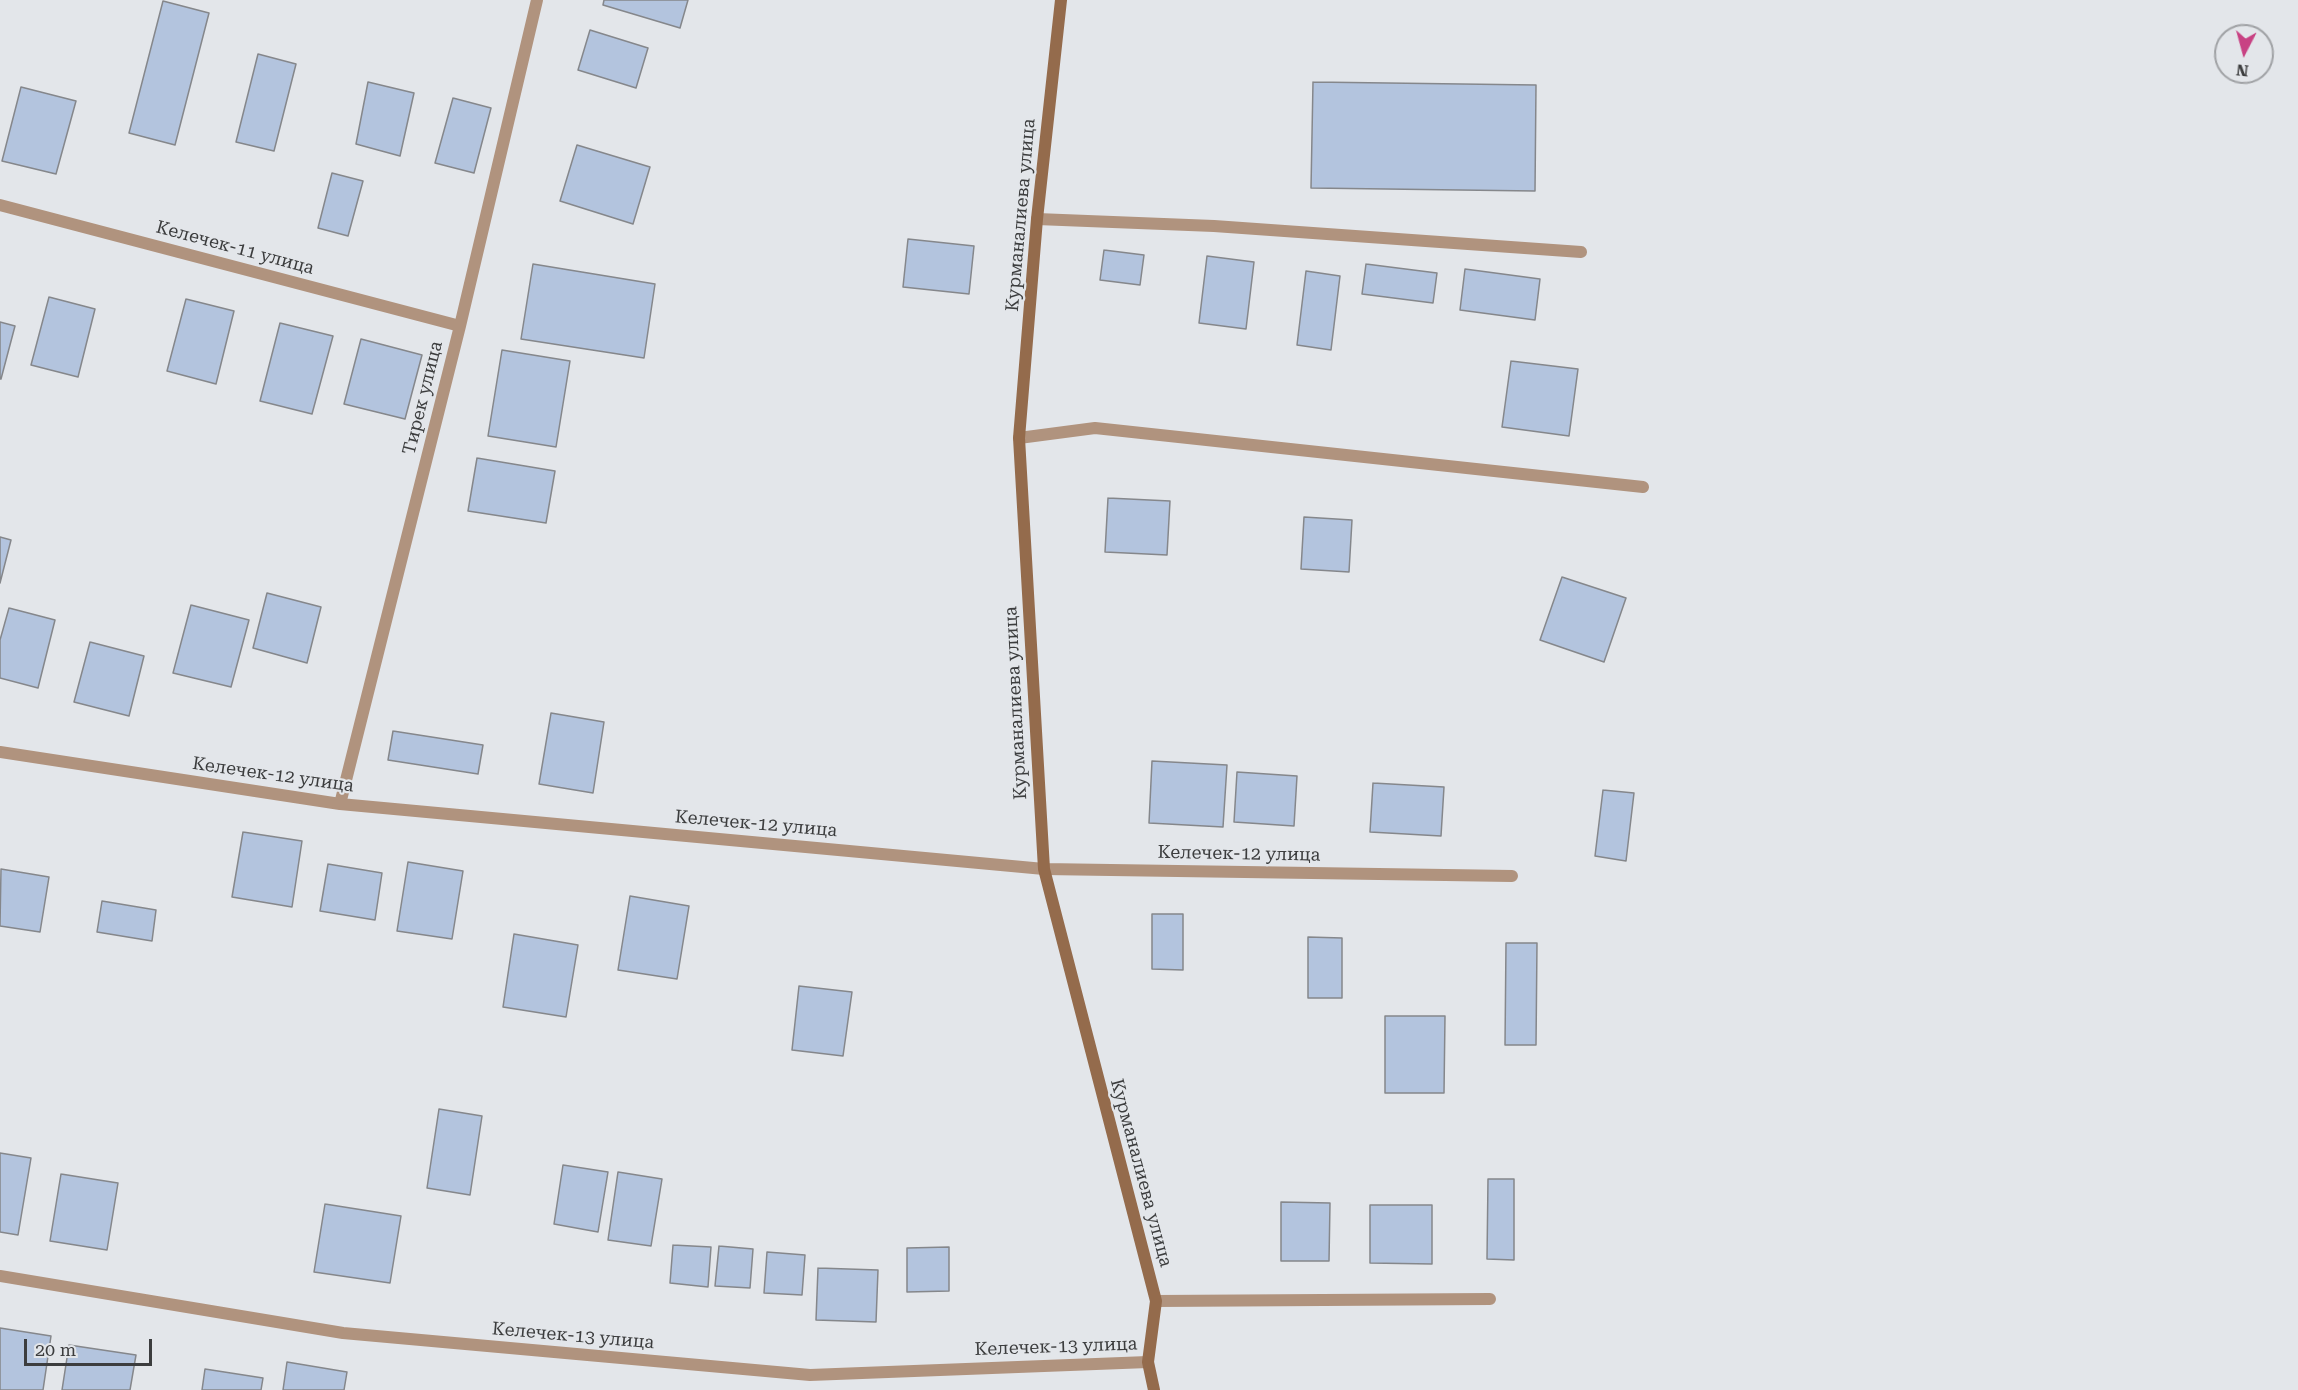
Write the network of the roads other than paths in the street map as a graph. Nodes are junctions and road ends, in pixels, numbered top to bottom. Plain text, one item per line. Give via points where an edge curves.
1 (537, 0) edge
2 (1061, 0) edge
3 (0, 205) edge
4 (1037, 219) junction
5 (1581, 252) dead end
6 (460, 326) junction
7 (1019, 438) junction
8 (1642, 487) dead end
9 (0, 752) edge
10 (340, 804) junction
11 (1044, 868) junction
12 (1512, 876) dead end
13 (0, 1276) edge
14 (1490, 1299) dead end
15 (1156, 1301) junction
16 (1148, 1362) junction
17 (1154, 1390) edge

1 - 6 street, Тирек улица
2 - 4 street, Курманалиева улица
3 - 6 street, Келечек-11 улица
4 - 5 street via 1214,226
4 - 7 street, Курманалиева улица
6 - 10 street, Тирек улица
7 - 8 street via 1095,428
7 - 11 street, Курманалиева улица
9 - 10 street, Келечек-12 улица
10 - 11 street, Келечек-12 улица
11 - 12 street, Келечек-12 улица
11 - 15 street, Курманалиева улица
13 - 16 street, Келечек-13 улица via 343,1333 810,1375
14 - 15 street
15 - 16 street, Курманалиева улица
16 - 17 street, Курманалиева улица

